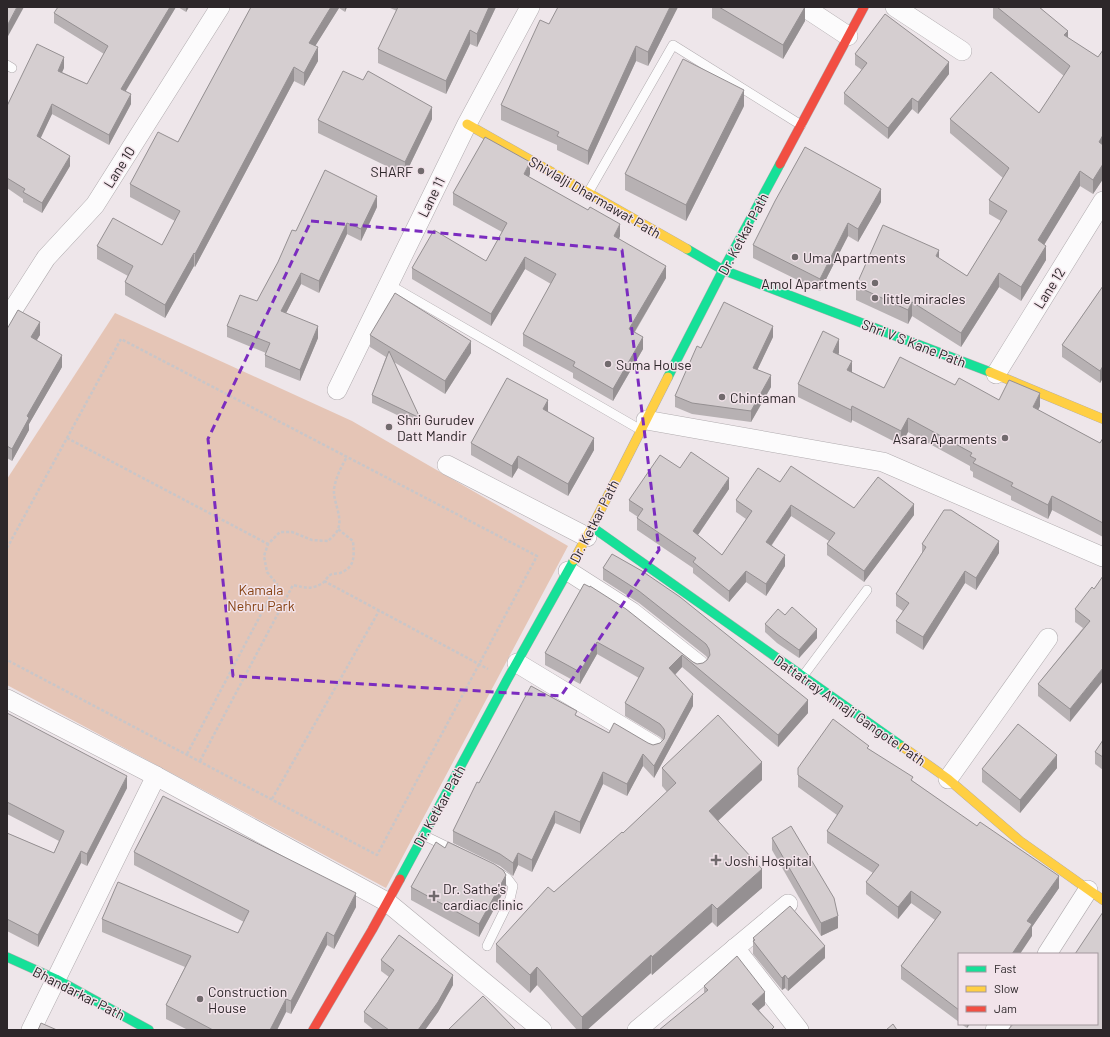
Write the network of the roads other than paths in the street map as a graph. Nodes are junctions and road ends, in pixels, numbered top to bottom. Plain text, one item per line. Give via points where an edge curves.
1 (220, 7) edge
2 (530, 7) edge
3 (804, 7) edge
4 (864, 7) edge
5 (896, 7) edge
6 (848, 36) junction
7 (962, 51) dead end
8 (467, 124) junction
9 (801, 125) junction
10 (588, 193) junction
11 (1103, 202) edge
12 (723, 270) junction
13 (388, 284) junction
14 (7, 319) edge
15 (996, 374) junction
16 (337, 390) dead end
17 (1103, 419) edge
18 (643, 425) junction
19 (447, 465) dead end
20 (590, 532) junction
21 (1103, 557) edge
22 (568, 571) junction
23 (867, 590) dead end
24 (1048, 638) dead end
25 (517, 663) junction
26 (699, 665) edge
27 (803, 676) junction
28 (7, 699) edge
29 (654, 746) edge
30 (156, 776) junction
31 (948, 779) junction
32 (423, 835) junction
33 (464, 855) edge
34 (490, 868) edge
35 (1095, 895) edge
36 (387, 902) junction
37 (788, 904) dead end
38 (487, 946) dead end
39 (735, 948) junction
40 (1049, 953) edge
41 (7, 957) edge
42 (56, 979) junction
43 (144, 1029) edge
44 (31, 1030) edge
45 (313, 1030) edge
46 (542, 1030) edge
47 (637, 1030) edge
48 (799, 1030) edge

1 - 14 street, Lane 10 via 95,205 46,258
2 - 8 street, Lane 11
3 - 6 street
4 - 6 street, Dr. Ketkar Path
5 - 7 street
6 - 9 street, Dr. Ketkar Path
8 - 10 street, Shivlalji Dharmawat Path
8 - 13 street, Lane 11
9 - 10 lane via 673,45
9 - 12 street, Dr. Ketkar Path
10 - 12 street, Shivlalji Dharmawat Path
11 - 15 street, Lane 12
12 - 15 street, Shri V S Kane Path
12 - 18 street, Dr. Ketkar Path
13 - 16 street, Lane 11
13 - 18 lane
15 - 17 street, Shri V S Kane Path
18 - 20 street, Dr. Ketkar Path
18 - 21 street via 884,462
19 - 20 street
20 - 22 street, Dr. Ketkar Path
20 - 27 street, Dattatray Annaji Gangote Path
22 - 25 street, Dr. Ketkar Path
22 - 26 street via 632,612
23 - 27 lane
24 - 31 street
25 - 29 street
25 - 32 street, Dr. Ketkar Path
27 - 31 street, Dattatray Annaji Gangote Path
28 - 30 street
30 - 36 street
30 - 42 street
31 - 35 street, Dattatray Annaji Gangote Path via 1020,841
32 - 33 lane
32 - 36 street, Dr. Ketkar Path
34 - 38 lane via 507,878 513,886 510,899
35 - 40 street
36 - 45 street, Dr. Ketkar Path
36 - 46 street
37 - 39 street
39 - 47 street
39 - 48 street
41 - 42 street, Bhandarkar Path
42 - 43 street, Bhandarkar Path
42 - 44 street

